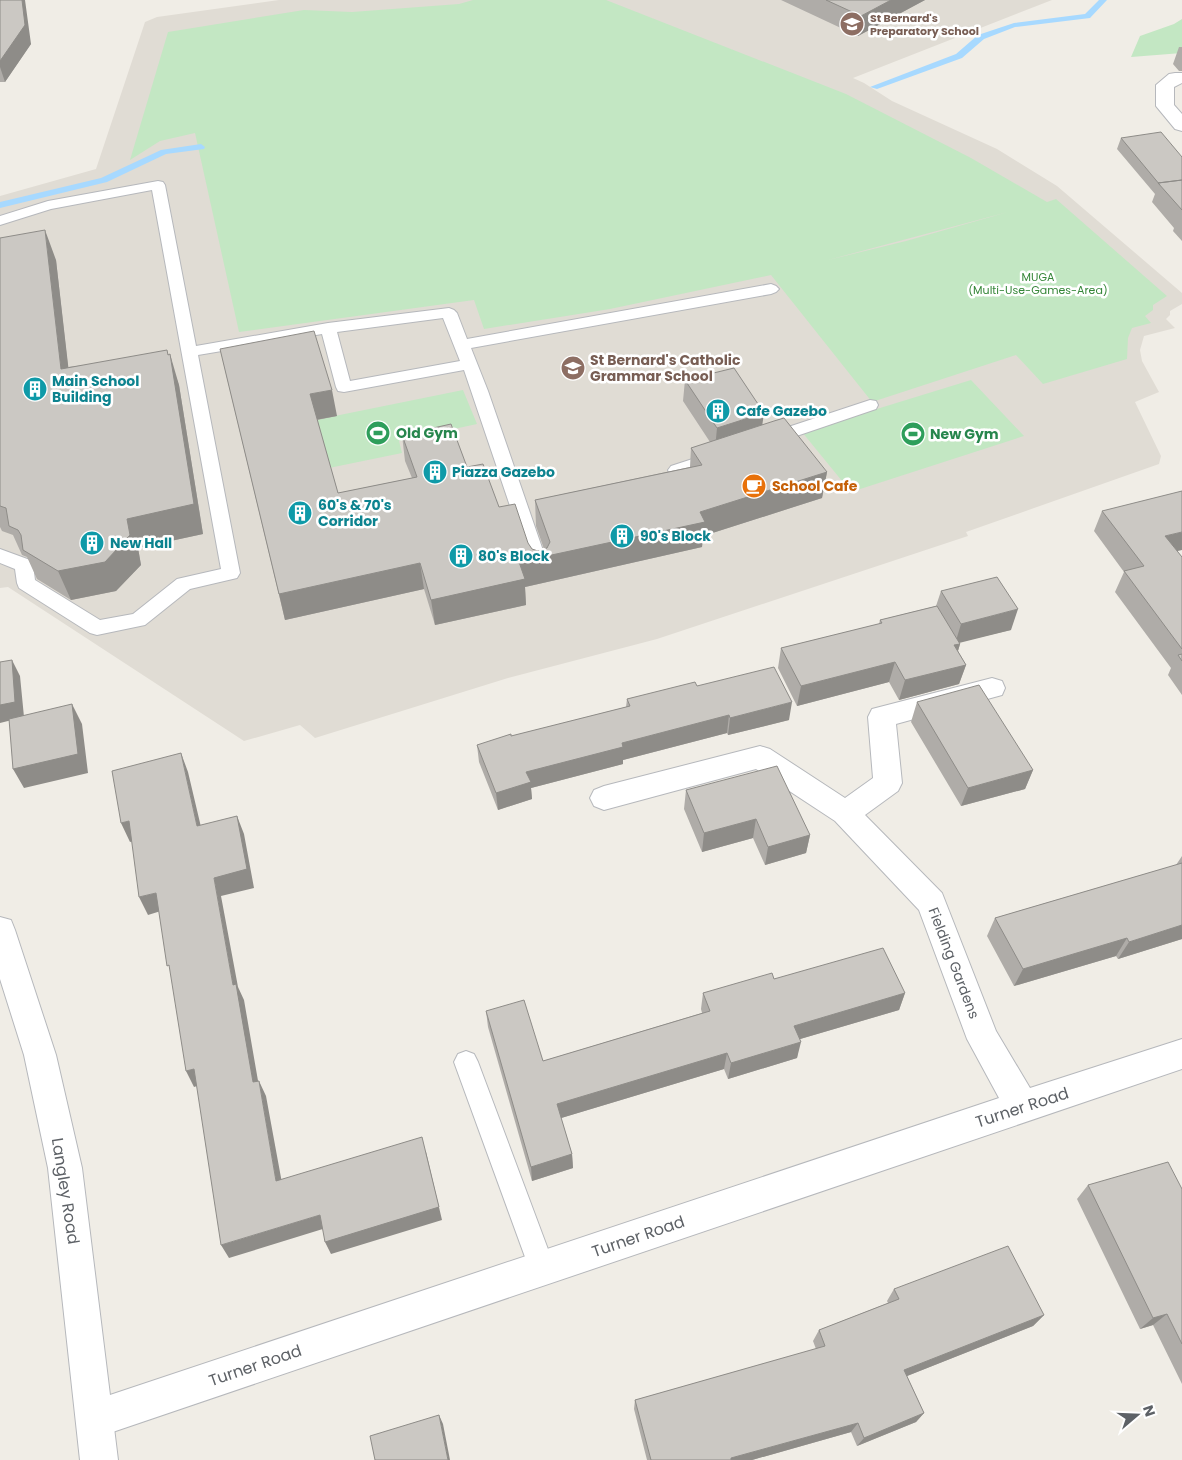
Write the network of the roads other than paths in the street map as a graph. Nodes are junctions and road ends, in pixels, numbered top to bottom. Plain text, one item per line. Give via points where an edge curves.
1 (1182, 78) edge
2 (1182, 125) edge
3 (0, 221) edge
4 (771, 289) dead end
5 (328, 328) junction
6 (462, 345) junction
7 (189, 352) junction
8 (470, 364) junction
9 (870, 405) dead end
10 (751, 446) edge
11 (732, 452) edge
12 (652, 486) edge
13 (540, 511) edge
14 (522, 516) junction
15 (0, 556) edge
16 (540, 568) edge
17 (992, 688) dead end
18 (604, 798) dead end
19 (845, 813) junction
20 (0, 930) edge
21 (1182, 1054) edge
22 (466, 1062) dead end
23 (1022, 1106) junction
24 (542, 1268) junction
25 (95, 1419) junction
26 (99, 1460) edge

1 - 2 street via 1165,84 1165,106
3 - 7 lane via 48,205 158,186
4 - 6 lane
5 - 6 lane via 449,313
5 - 7 lane
5 - 8 lane via 344,387
6 - 8 lane
7 - 15 lane via 232,573 184,584 138,620 97,628 26,583 24,564
8 - 14 lane
9 - 10 lane
11 - 12 lane via 677,470 680,479
13 - 14 lane
14 - 16 lane
17 - 19 street via 882,717 888,783
18 - 19 street, Fielding Gardens via 760,757
19 - 23 street, Fielding Gardens via 931,902 983,1039
20 - 25 street, Langley Road via 40,1055 65,1168
21 - 23 street, Turner Road
22 - 24 lane
23 - 24 street, Turner Road
24 - 25 street, Turner Road
25 - 26 street, Langley Road

